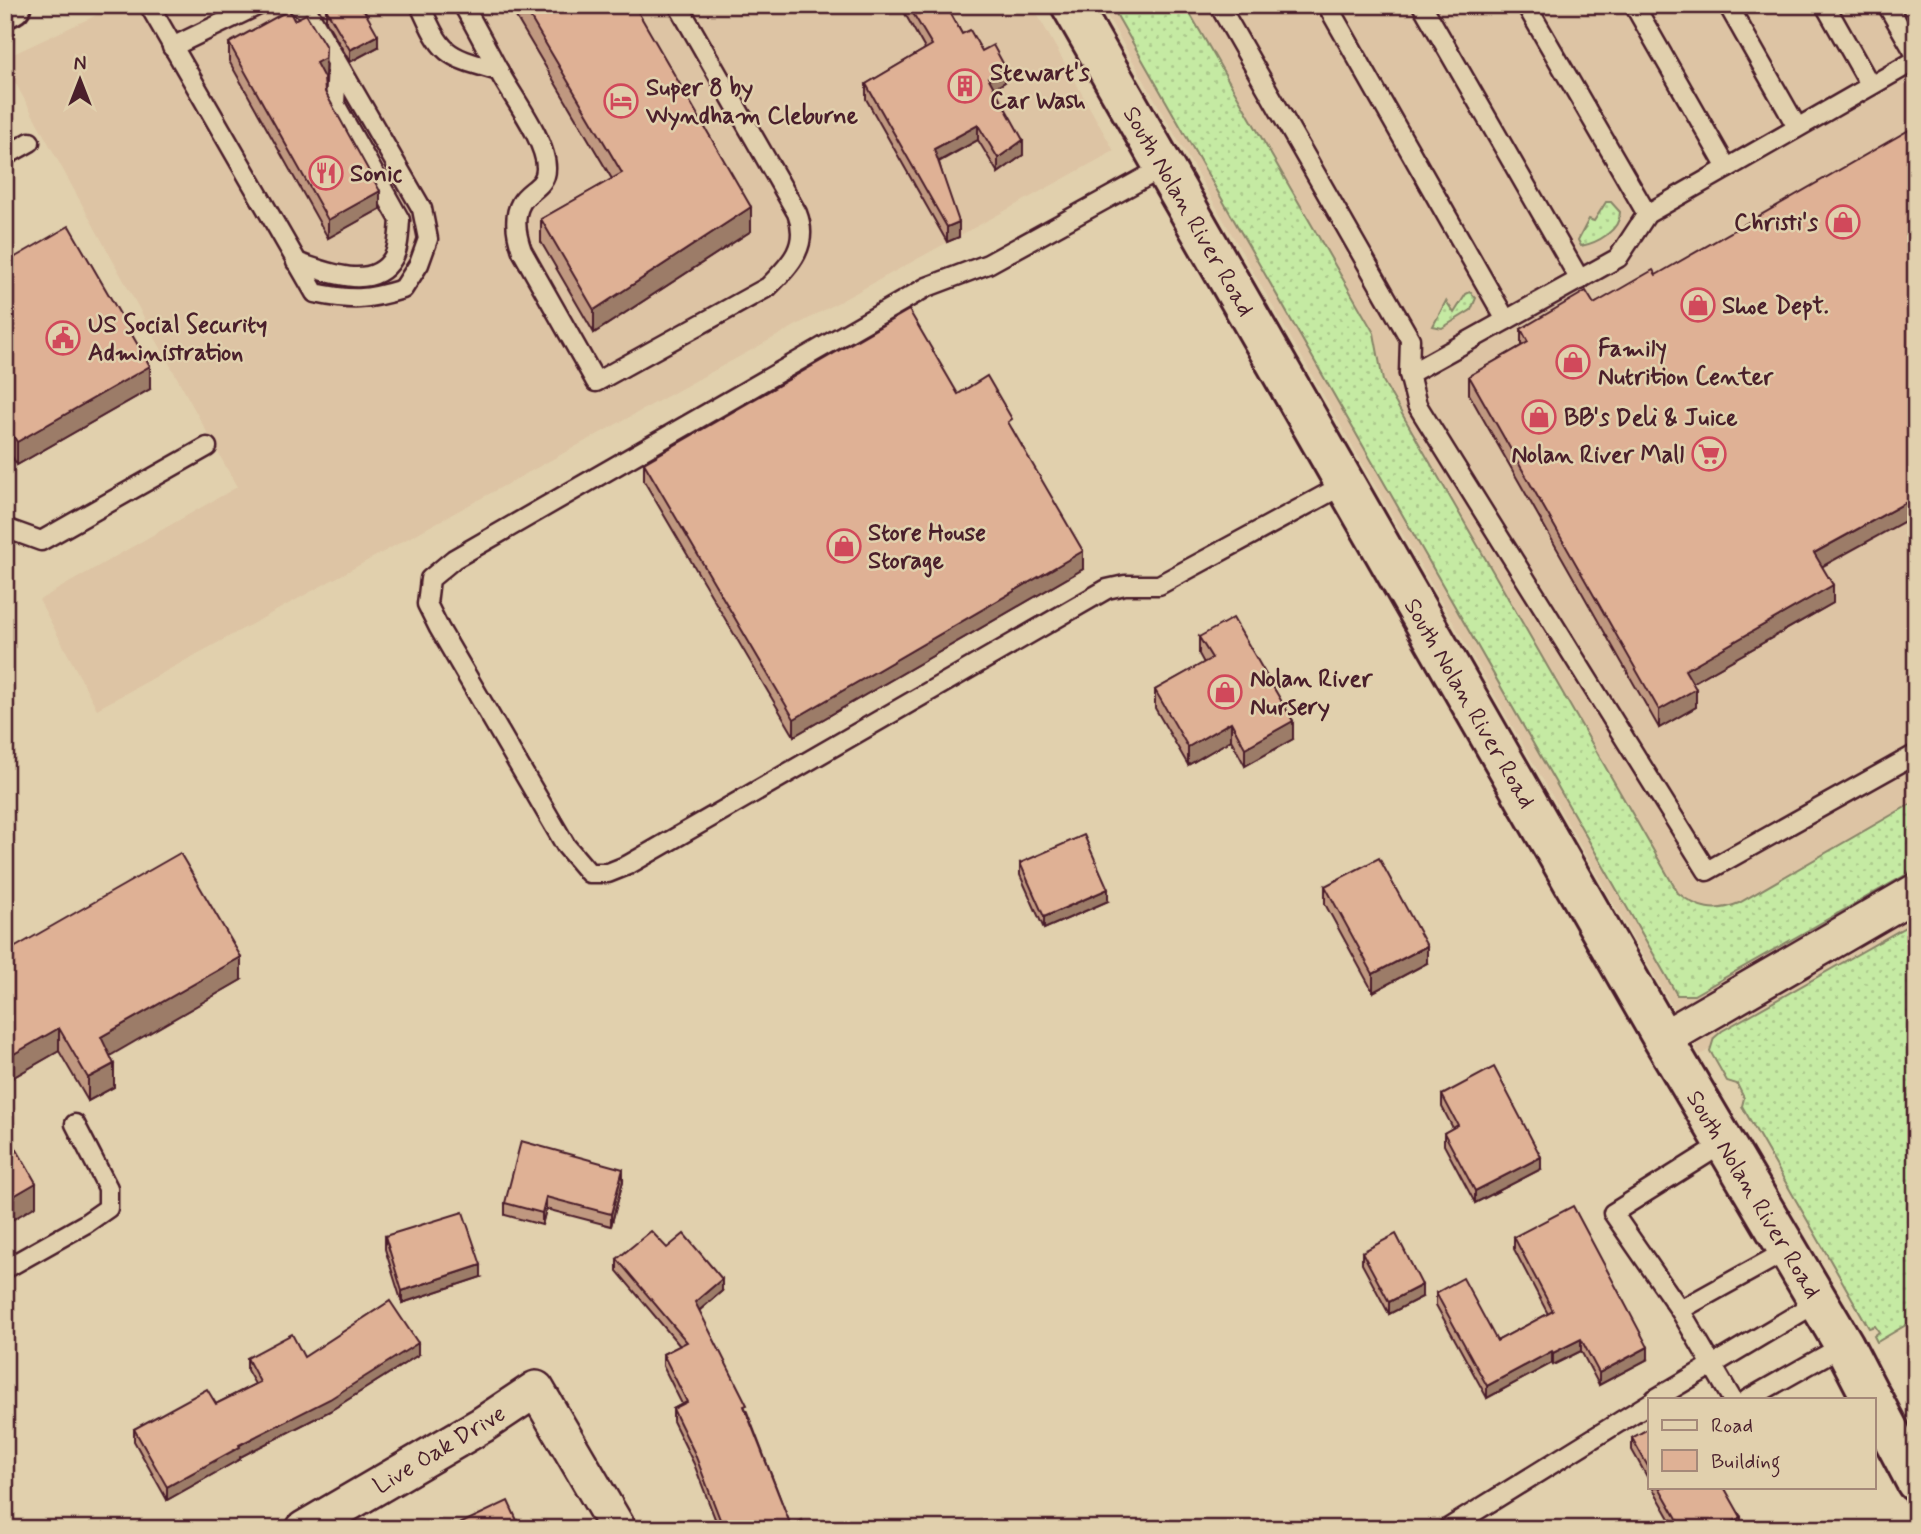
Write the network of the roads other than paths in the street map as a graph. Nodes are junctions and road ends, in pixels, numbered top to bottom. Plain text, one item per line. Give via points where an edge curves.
1 (11, 5) edge
2 (149, 5) edge
3 (259, 5) edge
4 (297, 5) edge
5 (420, 5) edge
6 (463, 5) edge
7 (678, 5) edge
8 (1071, 5) edge
9 (1219, 5) edge
10 (1327, 5) edge
11 (1422, 5) edge
12 (1526, 5) edge
13 (1634, 5) edge
14 (1728, 5) edge
15 (1825, 5) edge
16 (1887, 5) edge
17 (5, 8) edge
18 (172, 47) junction
19 (1916, 57) edge
20 (337, 62) junction
21 (499, 72) junction
22 (1870, 85) junction
23 (1797, 127) junction
24 (30, 142) dead end
25 (5, 156) edge
26 (1164, 167) junction
27 (1727, 168) junction
28 (1647, 214) junction
29 (296, 262) junction
30 (1580, 279) junction
31 (1506, 320) junction
32 (1409, 373) junction
33 (207, 447) dead end
34 (1345, 484) junction
35 (5, 528) edge
36 (1916, 754) edge
37 (1916, 892) edge
38 (1663, 1039) junction
39 (75, 1124) dead end
40 (1724, 1143) junction
41 (1788, 1250) junction
42 (5, 1269) edge
43 (1818, 1302) junction
44 (1680, 1310) junction
45 (1844, 1345) junction
46 (1712, 1364) junction
47 (1657, 1398) edge
48 (1731, 1398) edge
49 (1750, 1398) edge
50 (1871, 1398) edge
51 (1648, 1404) edge
52 (1876, 1407) edge
53 (1916, 1482) edge
54 (304, 1529) edge
55 (618, 1529) edge
56 (1447, 1529) edge

1 - 17 main road
2 - 18 lane
3 - 18 lane
4 - 20 lane via 307,10
5 - 21 lane via 448,54
6 - 21 lane
7 - 21 lane via 797,213 802,240 788,268 768,287 596,382 517,236 521,202 539,187 547,172 544,153
8 - 26 main road, South Nolan River Road
9 - 32 lane via 1410,339
10 - 31 lane
11 - 30 lane
12 - 28 lane
13 - 27 lane
14 - 23 lane
15 - 22 lane
16 - 19 lane
18 - 29 lane
19 - 22 lane
20 - 29 lane via 335,104 400,220 399,238 393,258 377,274 351,276
20 - 29 lane via 422,209 428,239 403,289 360,300 315,293
22 - 23 lane
23 - 27 lane
24 - 25 lane
26 - 34 main road, South Nolan River Road
26 - 34 lane via 988,264 927,287 453,559 430,579 427,604 439,628 566,846 589,873 608,873 1107,589 1159,585
27 - 28 lane
28 - 30 lane via 1618,258
30 - 31 lane
31 - 32 lane
32 - 36 lane via 1417,405 1707,871
33 - 35 lane via 41,541
34 - 38 main road, South Nolan River Road
37 - 38 street
38 - 40 main road, South Nolan River Road
39 - 42 lane via 108,1188 108,1208
40 - 41 main road, South Nolan River Road
40 - 44 lane via 1613,1213
41 - 43 main road, South Nolan River Road
41 - 44 lane
43 - 45 main road, South Nolan River Road
43 - 46 lane
44 - 46 lane
45 - 49 lane
45 - 50 main road, South Nolan River Road
46 - 47 lane
46 - 48 lane
51 - 56 lane
52 - 53 main road, South Nolan River Road
54 - 55 street, Live Oak Drive via 536,1389

